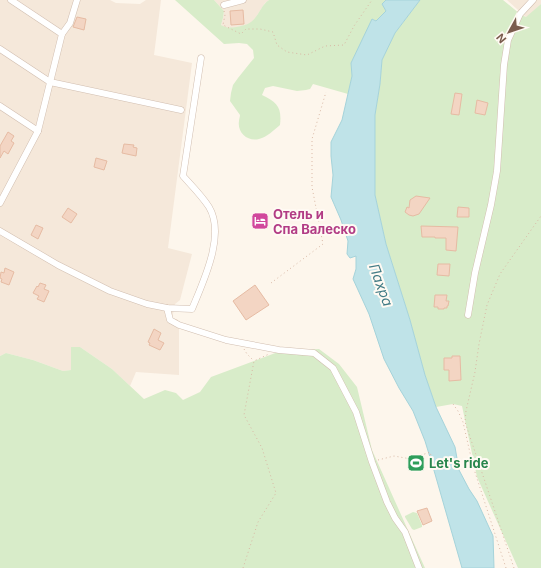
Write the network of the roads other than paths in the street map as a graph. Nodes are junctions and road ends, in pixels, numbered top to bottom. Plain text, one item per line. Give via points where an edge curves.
1 (11, 0) edge
2 (76, 0) edge
3 (243, 0) edge
4 (533, 0) edge
5 (224, 5) road end
6 (62, 34) junction
7 (0, 49) edge
8 (201, 58) dead end
9 (50, 82) junction
10 (0, 106) edge
11 (181, 110) dead end
12 (38, 131) junction
13 (0, 203) edge
14 (0, 231) edge
15 (167, 308) junction
16 (468, 315) dead end
17 (419, 568) edge

1 - 6 street
2 - 6 street via 70,23
3 - 5 street
4 - 16 street via 520,14 508,40 497,171
6 - 9 street
7 - 9 street
8 - 15 street via 183,176 209,207 216,234 208,270 192,309
9 - 11 street
9 - 12 street
10 - 12 street
12 - 13 street
14 - 15 street via 58,265 110,291
15 - 17 street via 170,320 179,325 226,340 279,350 314,353 333,368 356,412 387,502 405,532

